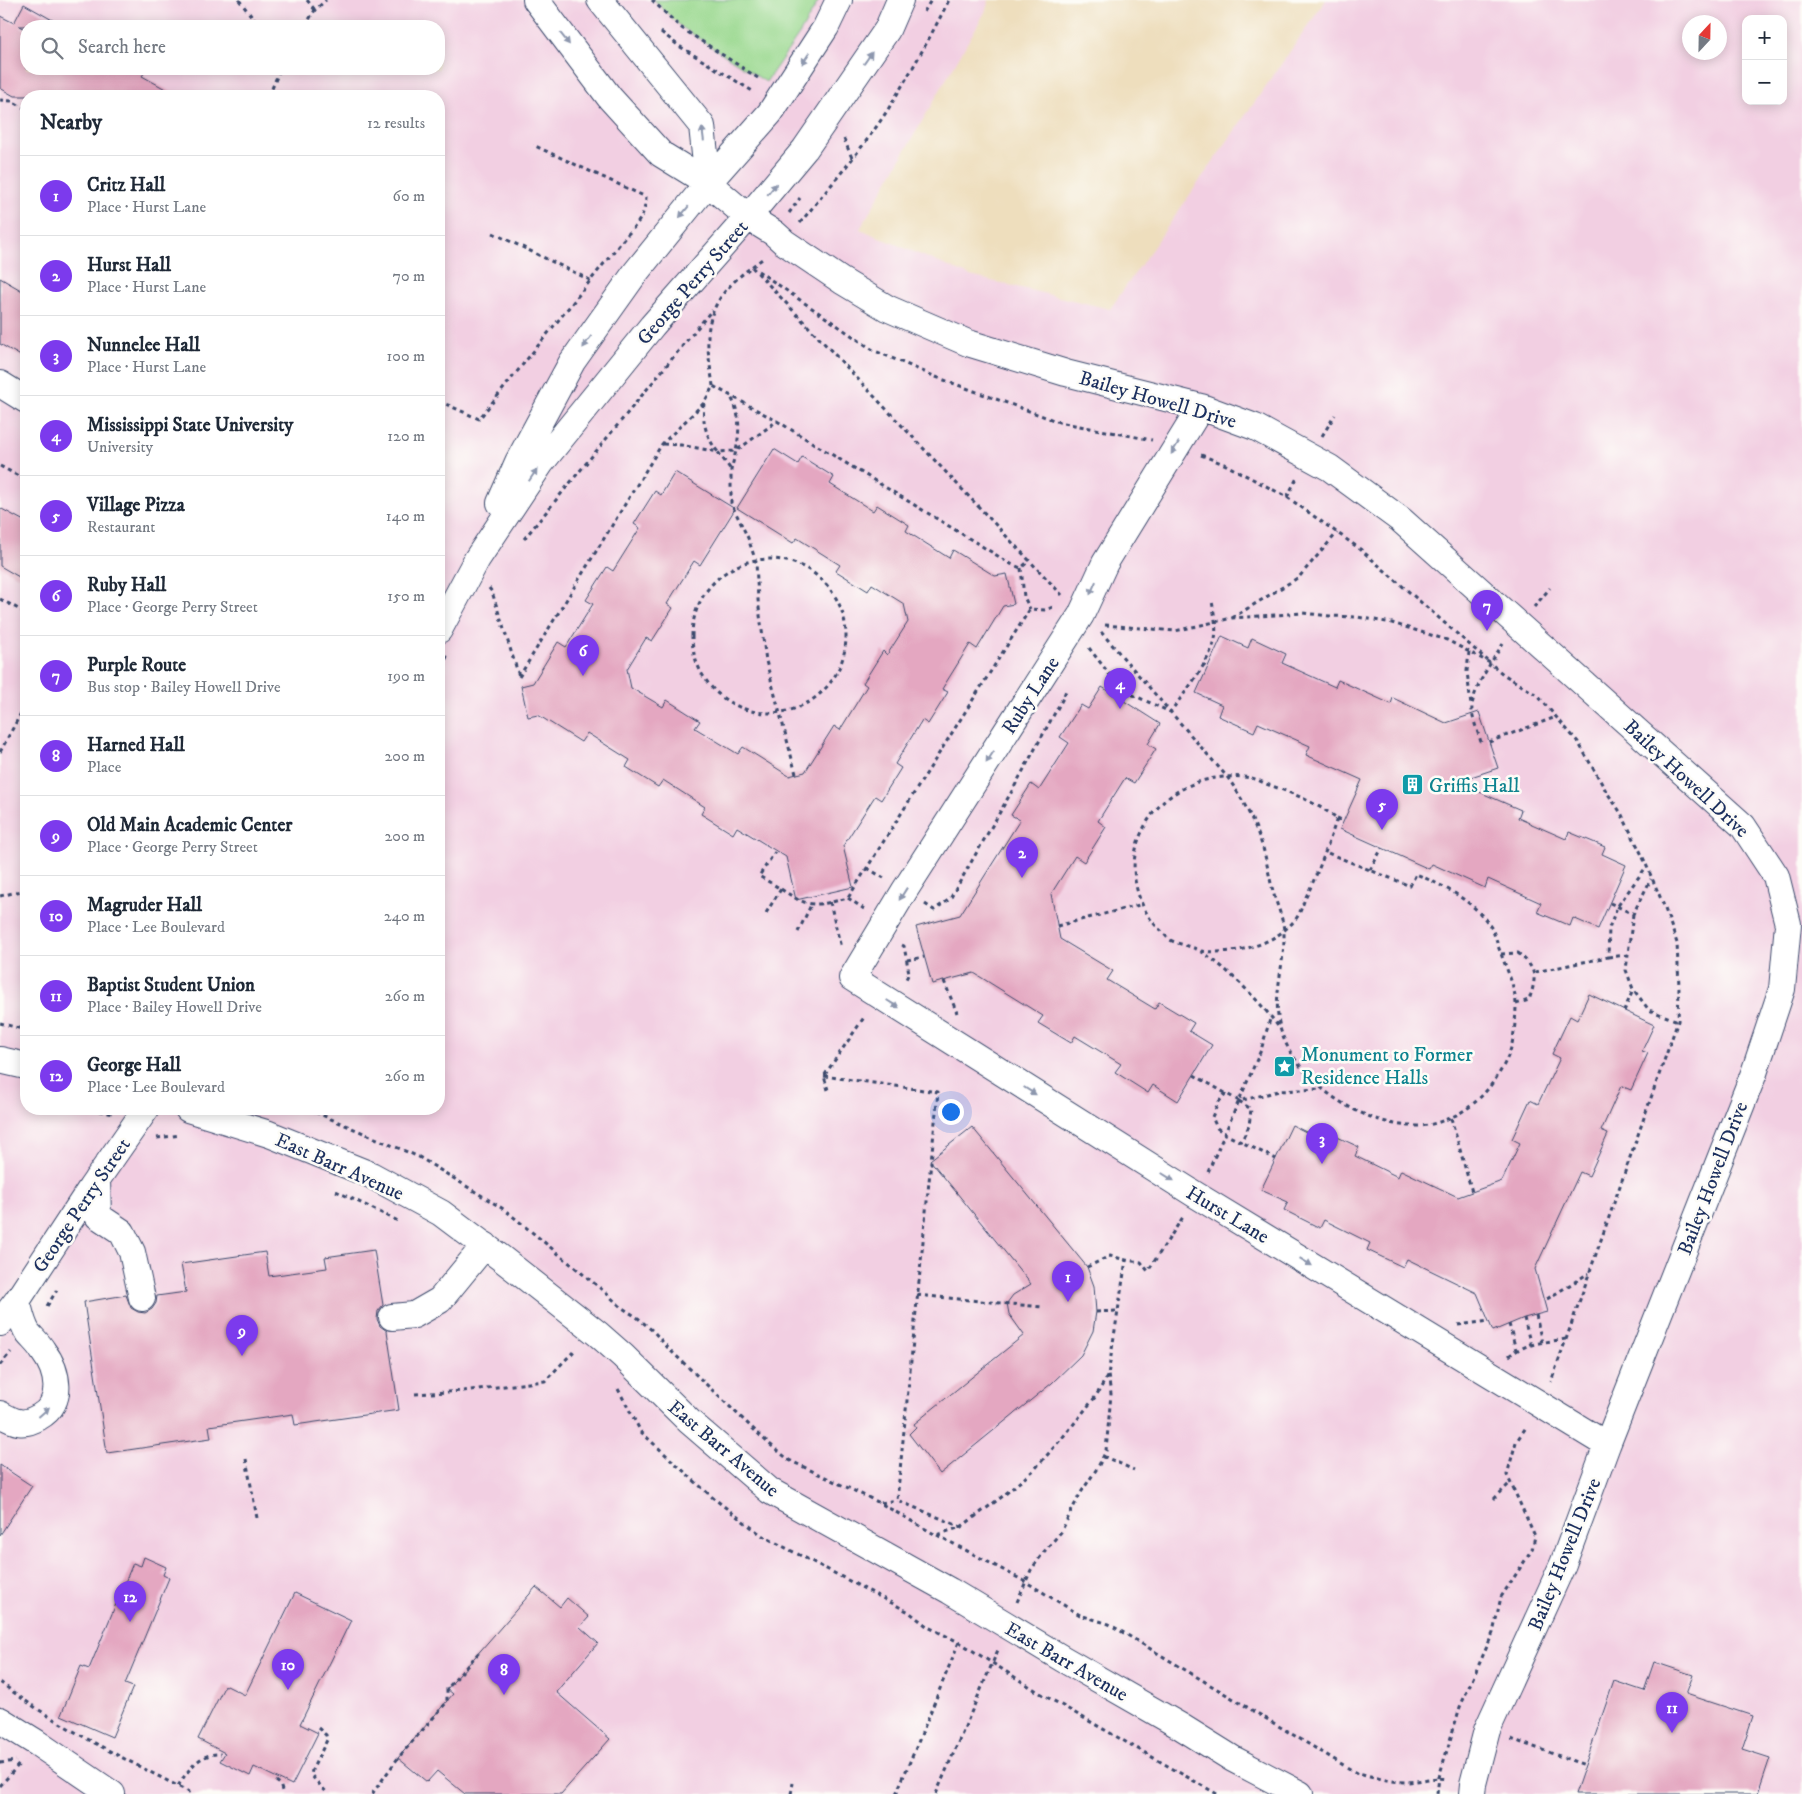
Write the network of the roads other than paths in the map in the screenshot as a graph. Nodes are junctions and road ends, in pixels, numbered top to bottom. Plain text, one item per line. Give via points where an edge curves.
1 (536, 0) edge
2 (600, 0) edge
3 (839, 0) edge
4 (900, 0) edge
5 (708, 183) junction
6 (748, 217) junction
7 (0, 384) edge
8 (20, 396) edge
9 (1201, 407) junction
10 (477, 559) junction
11 (445, 619) edge
12 (852, 978) joint
13 (0, 1060) edge
14 (20, 1065) edge
15 (142, 1115) edge
16 (207, 1115) edge
17 (97, 1179) junction
18 (485, 1245) junction
19 (142, 1298) dead end
20 (16, 1301) junction
21 (392, 1317) dead end
22 (0, 1323) edge
23 (0, 1414) edge
24 (1607, 1445) junction
25 (0, 1720) edge
26 (1472, 1789) edge
27 (108, 1791) edge
28 (1300, 1794) edge

1 -> 5 street via 610,98 661,154
5 -> 2 street via 702,126
3 -> 5 street, George Perry Street via 826,27 770,113
6 -> 4 street, George Perry Street via 822,123 887,30
5 - 6 street, Bailey Howell Drive
5 -> 10 street, George Perry Street via 636,272 572,362 518,462
6 - 9 street, Bailey Howell Drive via 887,308 968,343 1066,373
10 -> 6 street, George Perry Street via 541,463 652,326
7 - 8 street
9 -> 12 street, Ruby Lane via 1105,563 1087,620 910,882
9 - 24 street, Bailey Howell Drive via 1255,427 1309,456 1401,520 1744,826 1776,876 1788,924 1782,989 1754,1073
10 - 11 street, George Perry Street
12 -> 24 street, Hurst Lane via 1196,1195
13 - 14 street
15 - 17 street, George Perry Street
16 - 18 street, East Barr Avenue via 269,1134 371,1174 441,1213
17 - 19 street via 98,1216 122,1232 132,1252
17 - 20 street, George Perry Street
18 - 21 street via 440,1300 414,1315
18 - 28 street, East Barr Avenue via 623,1356 690,1422 770,1491 950,1591 1233,1759
20 - 22 street, George Perry Street
23 -> 20 street via 15,1422 29,1423 44,1414 55,1400 57,1383 52,1368 44,1351 27,1332
24 - 26 street, Bailey Howell Drive via 1560,1571 1488,1730
25 - 27 street

